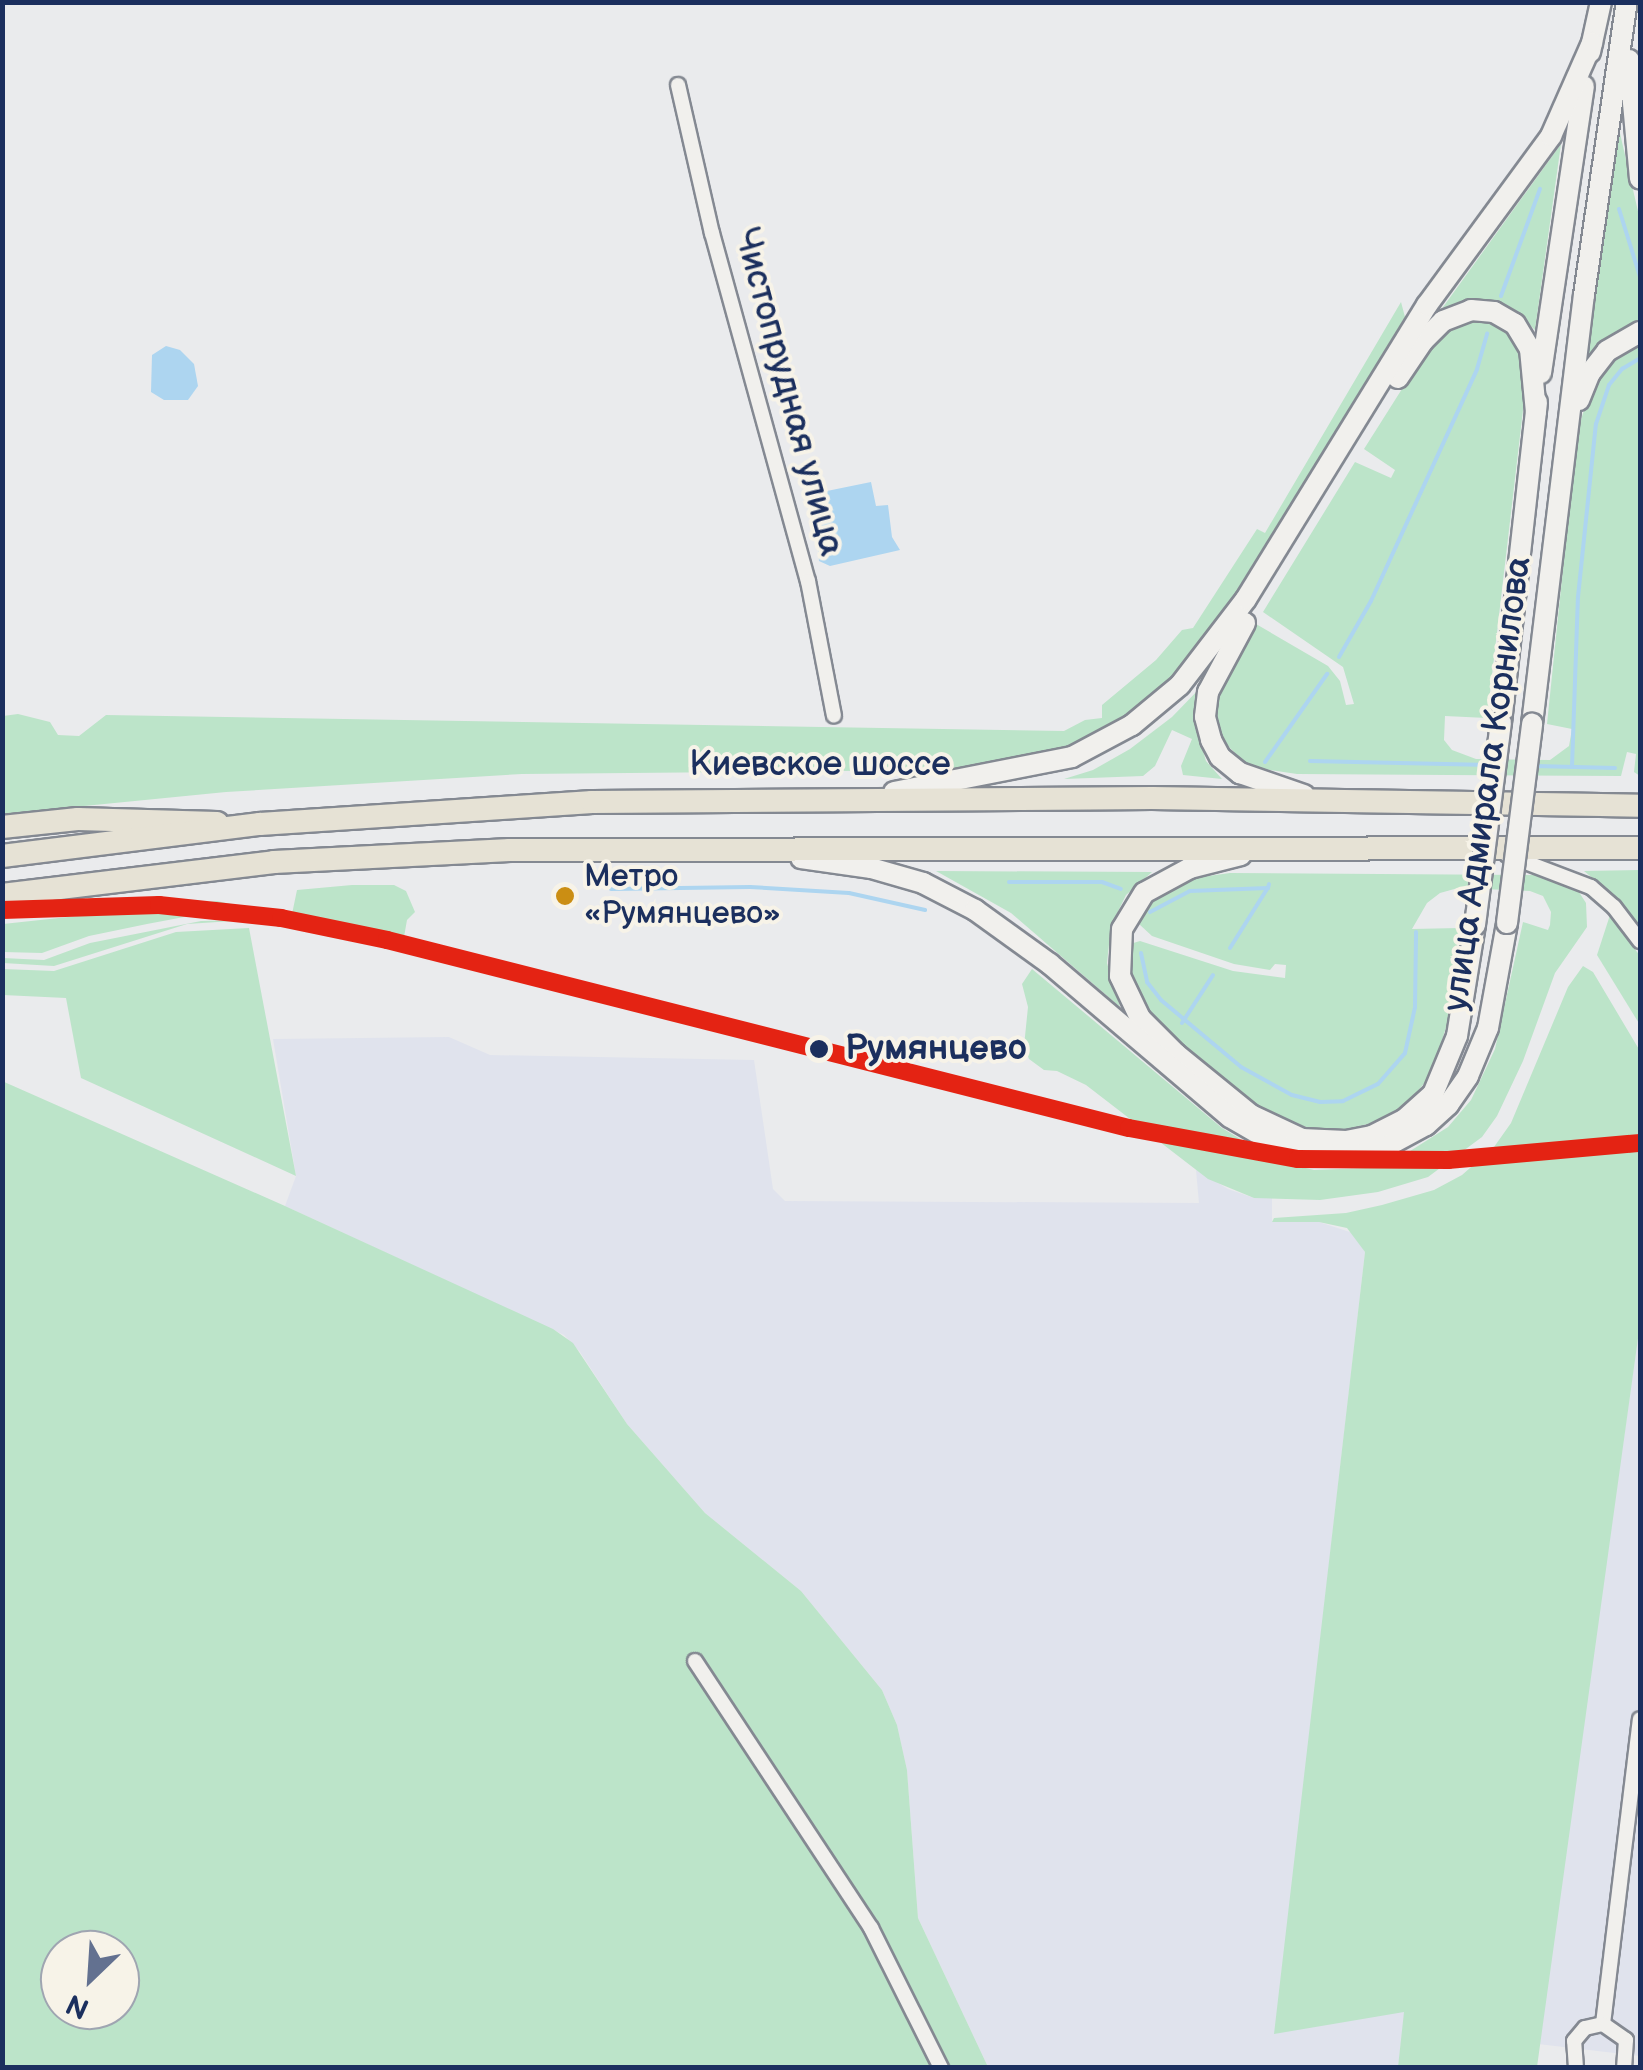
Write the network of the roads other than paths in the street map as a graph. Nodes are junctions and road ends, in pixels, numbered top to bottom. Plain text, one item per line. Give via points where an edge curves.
1 (1601, 2) edge
2 (1627, 5) edge
3 (1592, 42) junction
4 (678, 86) dead end
5 (1640, 178) edge
6 (1640, 332) edge
7 (1536, 412) junction
8 (1568, 425) junction
9 (834, 716) dead end
10 (842, 800) junction
11 (1341, 800) junction
12 (1640, 806) edge
13 (260, 824) junction
14 (2, 827) edge
15 (1472, 846) junction
16 (1278, 847) junction
17 (670, 848) junction
18 (1640, 848) edge
19 (2, 856) edge
20 (2, 896) edge
21 (1640, 941) edge
22 (694, 1661) dead end
23 (1640, 1719) edge
24 (1603, 2024) junction
25 (941, 2068) edge
26 (1576, 2068) edge
27 (1624, 2068) edge

1 - 3 main road, улица Адмирала Корнилова
2 - 5 main road
2 - 8 main road, улица Адмирала Корнилова
3 - 7 main road, улица Адмирала Корнилова
3 - 10 main road via 1551,136 1427,304 1246,599 1180,685 1132,725 1072,757
4 - 9 street, Чистопрудная улица via 808,581
6 - 8 main road via 1601,358
7 - 11 main road via 1534,363 1509,319 1475,310 1436,326 1215,673 1205,716 1225,762 1280,789
7 - 16 main road, улица Адмирала Корнилова, bridge via 1458,1036 1425,1104 1359,1139 1287,1134 1239,1106 1158,1037 1130,1003 1118,963 1127,915 1158,882
8 - 17 main road, улица Адмирала Корнилова, bridge via 1507,923 1488,1028 1448,1106 1389,1145 1362,1154 1316,1155 1243,1127 1025,945 934,889 824,860
10 - 11 main road, Киевское шоссе
10 - 13 main road, Киевское шоссе via 592,802
11 - 12 main road, Киевское шоссе
13 - 14 main road via 78,819
13 - 19 main road, Киевское шоссе
15 - 16 main road
15 - 18 main road
15 - 21 street via 1582,882 1614,907
16 - 17 main road
17 - 20 main road via 292,860
22 - 25 street via 870,1928
23 - 24 street
24 - 26 street via 1586,2028 1574,2041
24 - 27 street via 1626,2040

